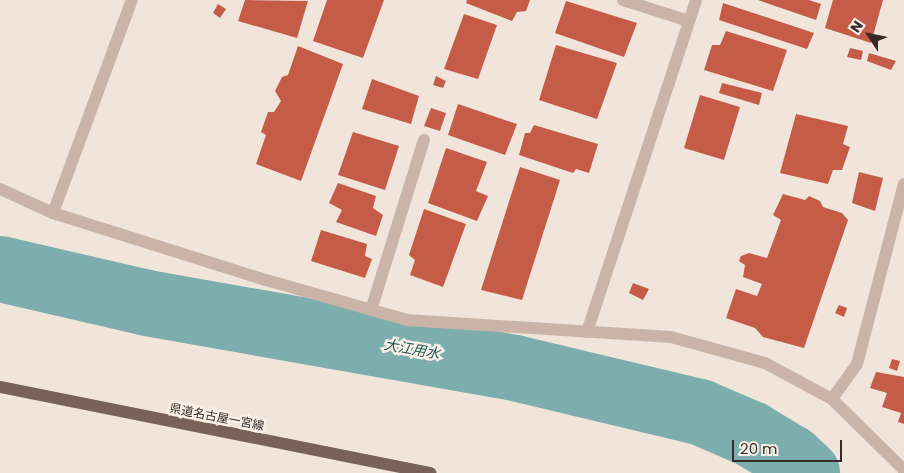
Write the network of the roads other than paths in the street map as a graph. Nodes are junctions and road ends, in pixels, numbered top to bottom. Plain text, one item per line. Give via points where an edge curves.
1 (132, 0) edge
2 (623, 0) edge
3 (696, 0) edge
4 (689, 21) junction
5 (424, 140) dead end
6 (904, 184) edge
7 (0, 189) edge
8 (53, 213) junction
9 (371, 310) junction
10 (587, 332) junction
11 (0, 387) edge
12 (832, 399) junction
13 (903, 468) edge
14 (430, 473) edge

1 - 8 street
2 - 4 street
3 - 4 street
4 - 10 street
5 - 9 street
6 - 12 street via 857,364
7 - 8 street
8 - 9 street
9 - 10 street via 407,320
10 - 12 street via 671,338 765,363
11 - 14 main road, 県道名古屋一宮線
12 - 13 street

